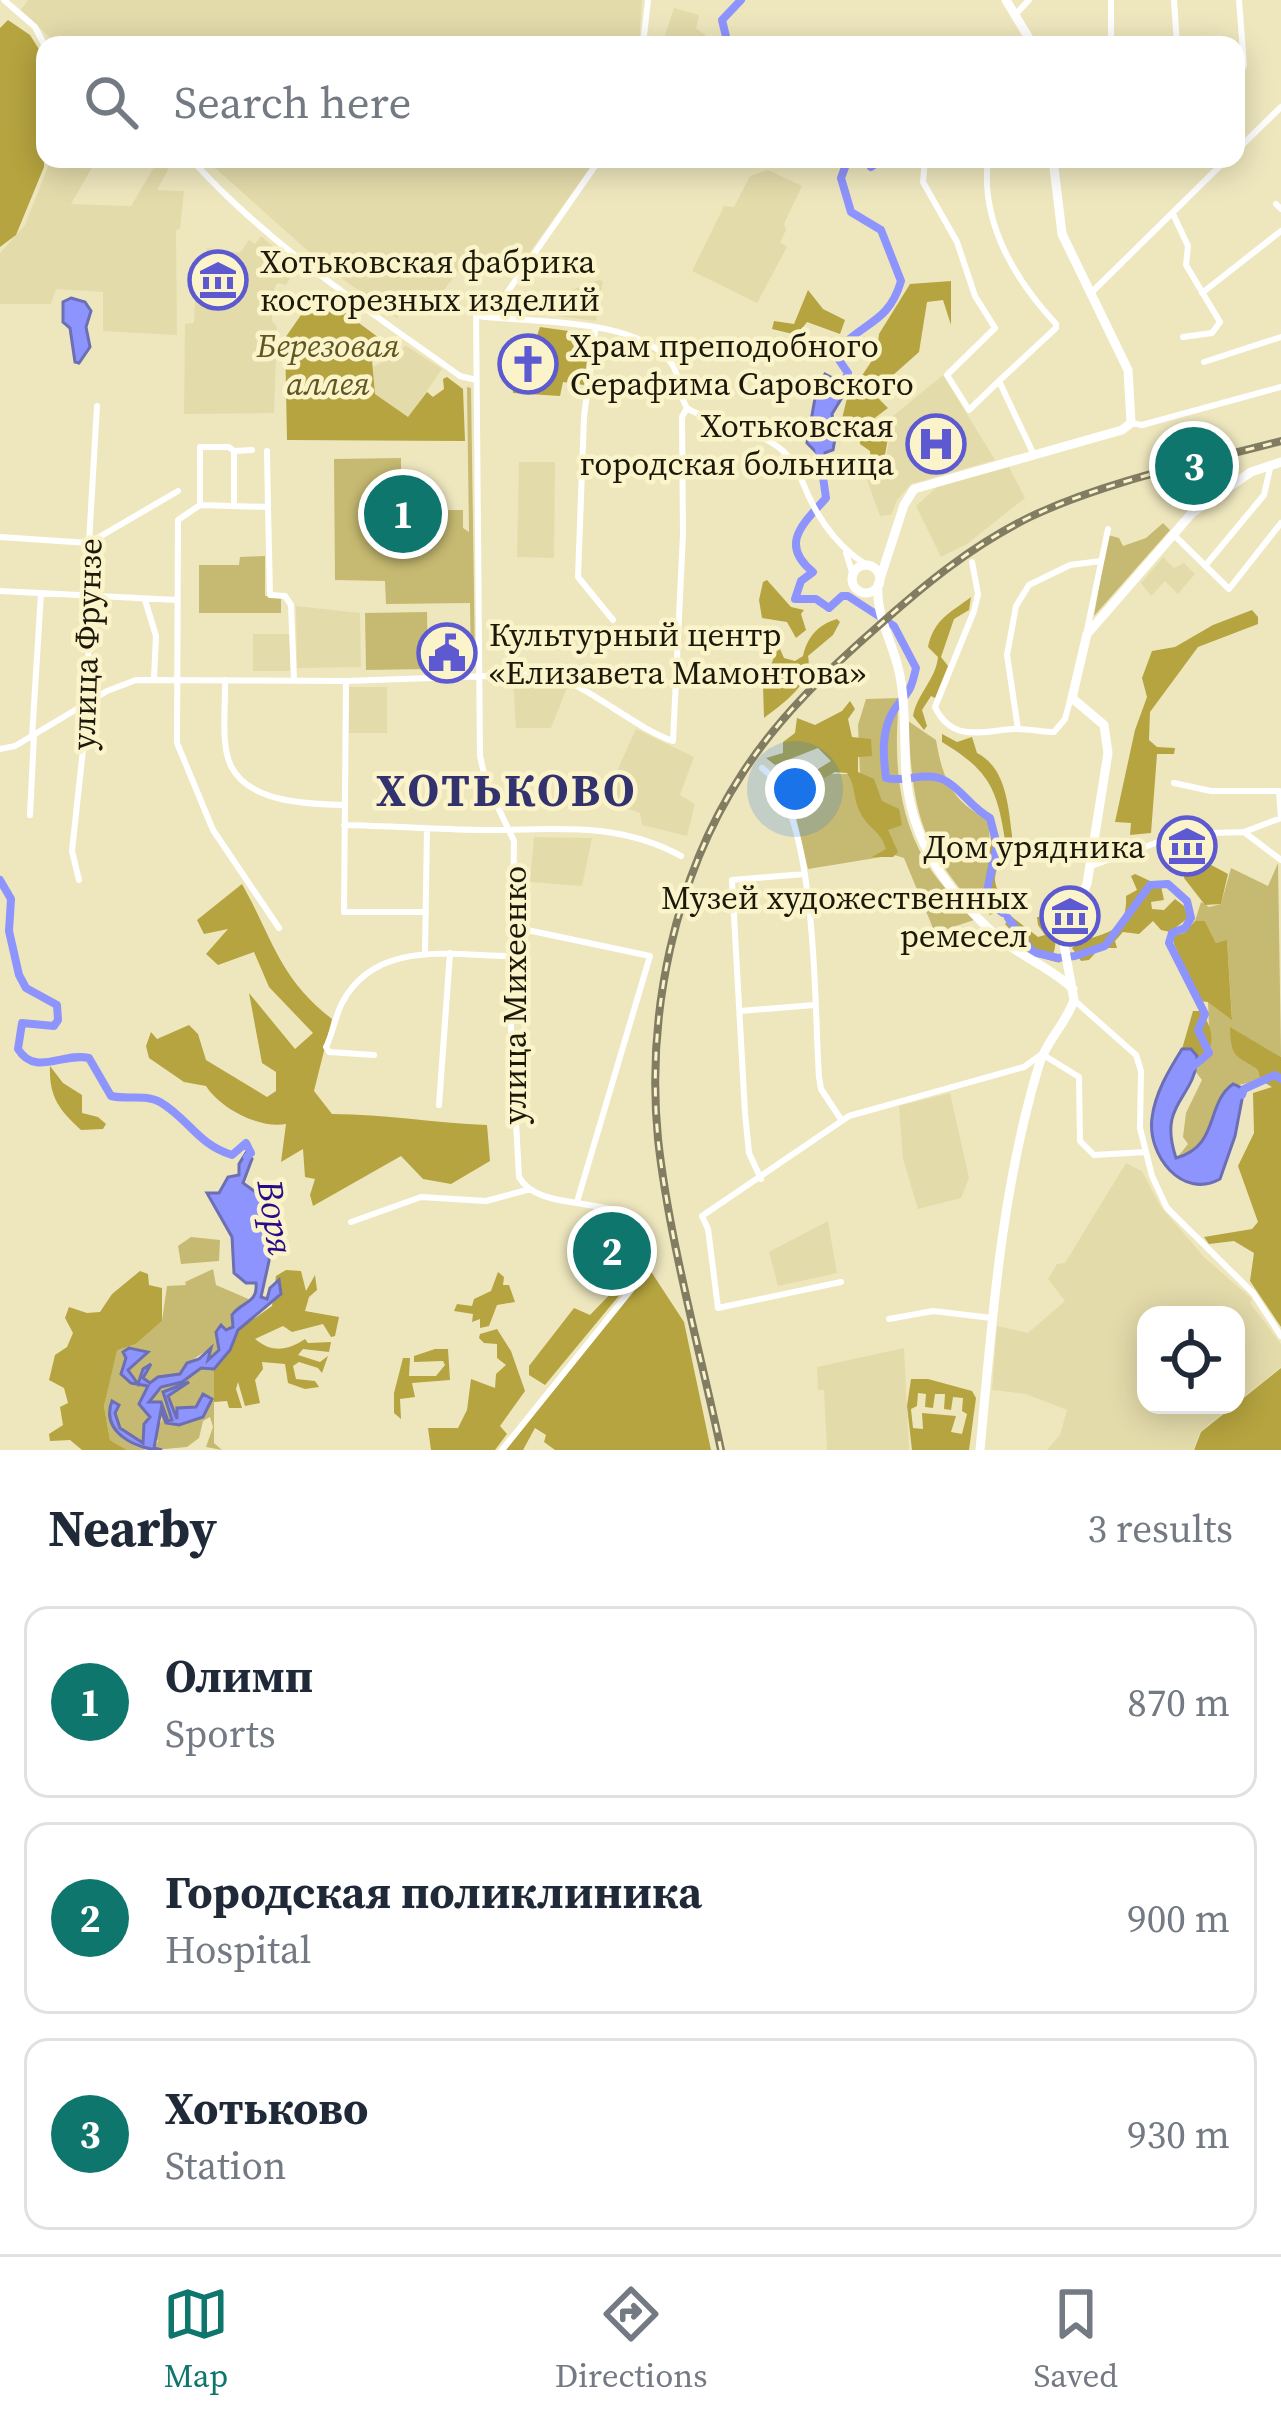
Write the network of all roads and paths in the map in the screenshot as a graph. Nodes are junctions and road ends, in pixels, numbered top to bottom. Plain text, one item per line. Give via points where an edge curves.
1 (4, 0) edge
2 (649, 0) edge
3 (1006, 0) edge
4 (1029, 0) edge
5 (1111, 0) edge
6 (1174, 0) edge
7 (1239, 0) edge
8 (1016, 14) junction
9 (40, 36) edge
10 (645, 36) edge
11 (1029, 36) edge
12 (1111, 36) edge
13 (1176, 36) edge
14 (1241, 36) edge
15 (1281, 107) edge
16 (1245, 142) edge
17 (200, 168) edge
18 (594, 168) edge
19 (925, 168) edge
20 (989, 168) edge
21 (1054, 168) edge
22 (1218, 168) edge
23 (1173, 214) junction
24 (1281, 231) edge
25 (510, 293) junction
26 (1202, 293) junction
27 (1090, 294) junction
28 (494, 304) junction
29 (476, 308) junction
30 (485, 317) junction
31 (515, 318) junction
32 (476, 327) junction
33 (595, 329) junction
34 (1184, 337) dead end
35 (1281, 338) edge
36 (1204, 362) dead end
37 (476, 380) junction
38 (999, 381) junction
39 (1281, 387) edge
40 (98, 406) dead end
41 (687, 408) junction
42 (1131, 423) junction
43 (252, 450) dead end
44 (234, 451) junction
45 (267, 452) dead end
46 (1034, 455) junction
47 (1276, 463) edge
48 (178, 490) dead end
49 (234, 504) junction
50 (200, 505) junction
51 (268, 507) junction
52 (1281, 523) edge
53 (1108, 529) dead end
54 (1173, 534) junction
55 (0, 537) edge
56 (894, 541) junction
57 (89, 543) junction
58 (842, 545) junction
59 (1101, 561) junction
60 (971, 562) dead end
61 (867, 565) junction
62 (1205, 566) junction
63 (853, 575) junction
64 (879, 584) junction
65 (0, 591) edge
66 (862, 592) junction
67 (41, 593) junction
68 (89, 595) junction
69 (145, 600) junction
70 (177, 600) junction
71 (878, 605) junction
72 (1094, 618) junction
73 (613, 620) dead end
74 (480, 678) junction
75 (154, 680) junction
76 (176, 680) junction
77 (225, 680) junction
78 (294, 680) junction
79 (346, 681) junction
80 (1072, 694) junction
81 (88, 703) junction
82 (1018, 729) junction
83 (33, 736) junction
84 (0, 749) edge
85 (762, 768) dead end
86 (1174, 782) dead end
87 (344, 805) junction
88 (30, 815) dead end
89 (551, 817) dead end
90 (1281, 818) edge
91 (344, 825) junction
92 (551, 826) junction
93 (427, 828) junction
94 (510, 828) junction
95 (1244, 832) junction
96 (681, 856) dead end
97 (1281, 860) edge
98 (1090, 866) junction
99 (805, 874) junction
100 (79, 880) dead end
101 (426, 912) junction
102 (513, 927) junction
103 (278, 928) dead end
104 (425, 952) junction
105 (449, 953) junction
106 (513, 956) junction
107 (1069, 964) junction
108 (1060, 978) junction
109 (1073, 995) junction
110 (814, 1005) junction
111 (740, 1011) junction
112 (1042, 1054) junction
113 (374, 1055) dead end
114 (439, 1106) dead end
115 (842, 1120) junction
116 (1146, 1152) junction
117 (761, 1179) junction
118 (527, 1190) junction
119 (577, 1202) junction
120 (351, 1222) dead end
121 (841, 1282) dead end
122 (992, 1318) junction
123 (890, 1319) dead end
124 (1281, 1336) edge
125 (502, 1450) edge
126 (980, 1450) edge

1 - 9 street
2 - 10 street
3 - 8 main road
4 - 8 street
5 - 12 street
6 - 13 street
7 - 14 street
8 - 11 main road
15 - 16 street
17 - 37 street via 330,281
18 - 25 street
19 - 38 street via 923,182 995,328 947,375 969,410
20 - 38 street via 994,224 1009,262 1056,326
21 - 27 main road via 1062,234
22 - 23 street
23 - 26 street
23 - 27 street
24 - 26 street
25 - 28 street
25 - 31 street
26 - 34 street via 1220,322 1212,333
27 - 42 main road via 1128,370
28 - 29 street via 481,299
28 - 30 street
28 - 31 street
29 - 30 street
29 - 32 street, улица Михеенко
30 - 31 street
30 - 32 street
31 - 33 street
32 - 37 street, улица Михеенко
33 - 41 street via 630,334 658,351 675,368
33 - 73 street via 578,571
35 - 36 street
37 - 74 street, улица Михеенко
38 - 46 street
39 - 42 street
40 - 57 street, улица Фрунзе
41 - 58 street via 789,457
41 - 74 street via 674,740 549,674
42 - 46 main road
43 - 44 street
44 - 49 street
44 - 50 street via 200,447
45 - 51 street
46 - 56 main road via 914,489
47 - 54 main road via 1204,502
47 - 62 street via 1264,495
48 - 57 street
49 - 50 street
49 - 51 street
50 - 70 street via 178,520
51 - 78 street via 270,595 292,605
52 - 62 street via 1229,589
53 - 59 street
54 - 62 street
54 - 72 main road
55 - 57 street
56 - 61 main road
56 - 64 main road
57 - 68 street, улица Фрунзе
58 - 61 street
58 - 63 street
59 - 72 street
59 - 82 street via 1029,584 1016,606 1007,655
60 - 82 street via 978,595 935,710 966,734
61 - 63 main road
61 - 64 main road
63 - 66 main road
64 - 66 main road
64 - 71 main road
65 - 67 street
66 - 71 main road
67 - 68 street
67 - 83 street
68 - 69 street
68 - 81 street, улица Фрунзе
69 - 70 street
69 - 75 street via 154,625
70 - 76 street
71 - 108 main road via 903,694 916,828 939,874 1012,950
72 - 80 main road
74 - 79 street
74 - 94 street, улица Михеенко via 481,764
75 - 76 street
75 - 81 street via 123,683
76 - 77 street
76 - 103 street via 177,743 195,787 214,832
77 - 78 street
77 - 87 street via 228,753 237,774 281,798
78 - 79 street
79 - 87 street
80 - 82 street via 1054,732
80 - 98 main road via 1108,739
81 - 83 street
81 - 100 street, улица Фрунзе via 72,851
83 - 84 street
83 - 88 street
85 - 99 street via 774,776 799,832
86 - 90 street via 1279,791
87 - 91 street
89 - 92 street
90 - 95 street
91 - 93 street
91 - 101 street via 344,912
92 - 94 street
92 - 96 street via 621,834
93 - 94 street
93 - 101 street
94 - 102 street, улица Михеенко
95 - 97 street
95 - 98 street via 1181,834
98 - 107 main road via 1083,892 1059,910
99 - 110 street
99 - 111 street via 732,880
101 - 104 street
102 - 106 street, улица Михеенко
102 - 119 street via 650,956
104 - 105 street
104 - 113 street via 376,967 341,1004 328,1052
105 - 106 street
105 - 114 street
106 - 118 street, улица Михеенко via 515,1136
107 - 108 main road
107 - 109 main road
108 - 109 main road
109 - 112 main road
109 - 116 street via 1136,1055
110 - 111 street
110 - 115 street via 821,1090
111 - 117 street via 749,1153
112 - 115 street via 1024,1067
112 - 116 street via 1079,1077 1080,1141 1094,1155
112 - 122 main road
115 - 117 street
116 - 124 street via 1167,1208 1253,1293
117 - 121 street via 702,1216 718,1308
118 - 119 street
118 - 120 street via 502,1200 422,1197
119 - 125 street via 643,1224 652,1250 643,1274
122 - 123 street via 933,1311
122 - 126 main road

